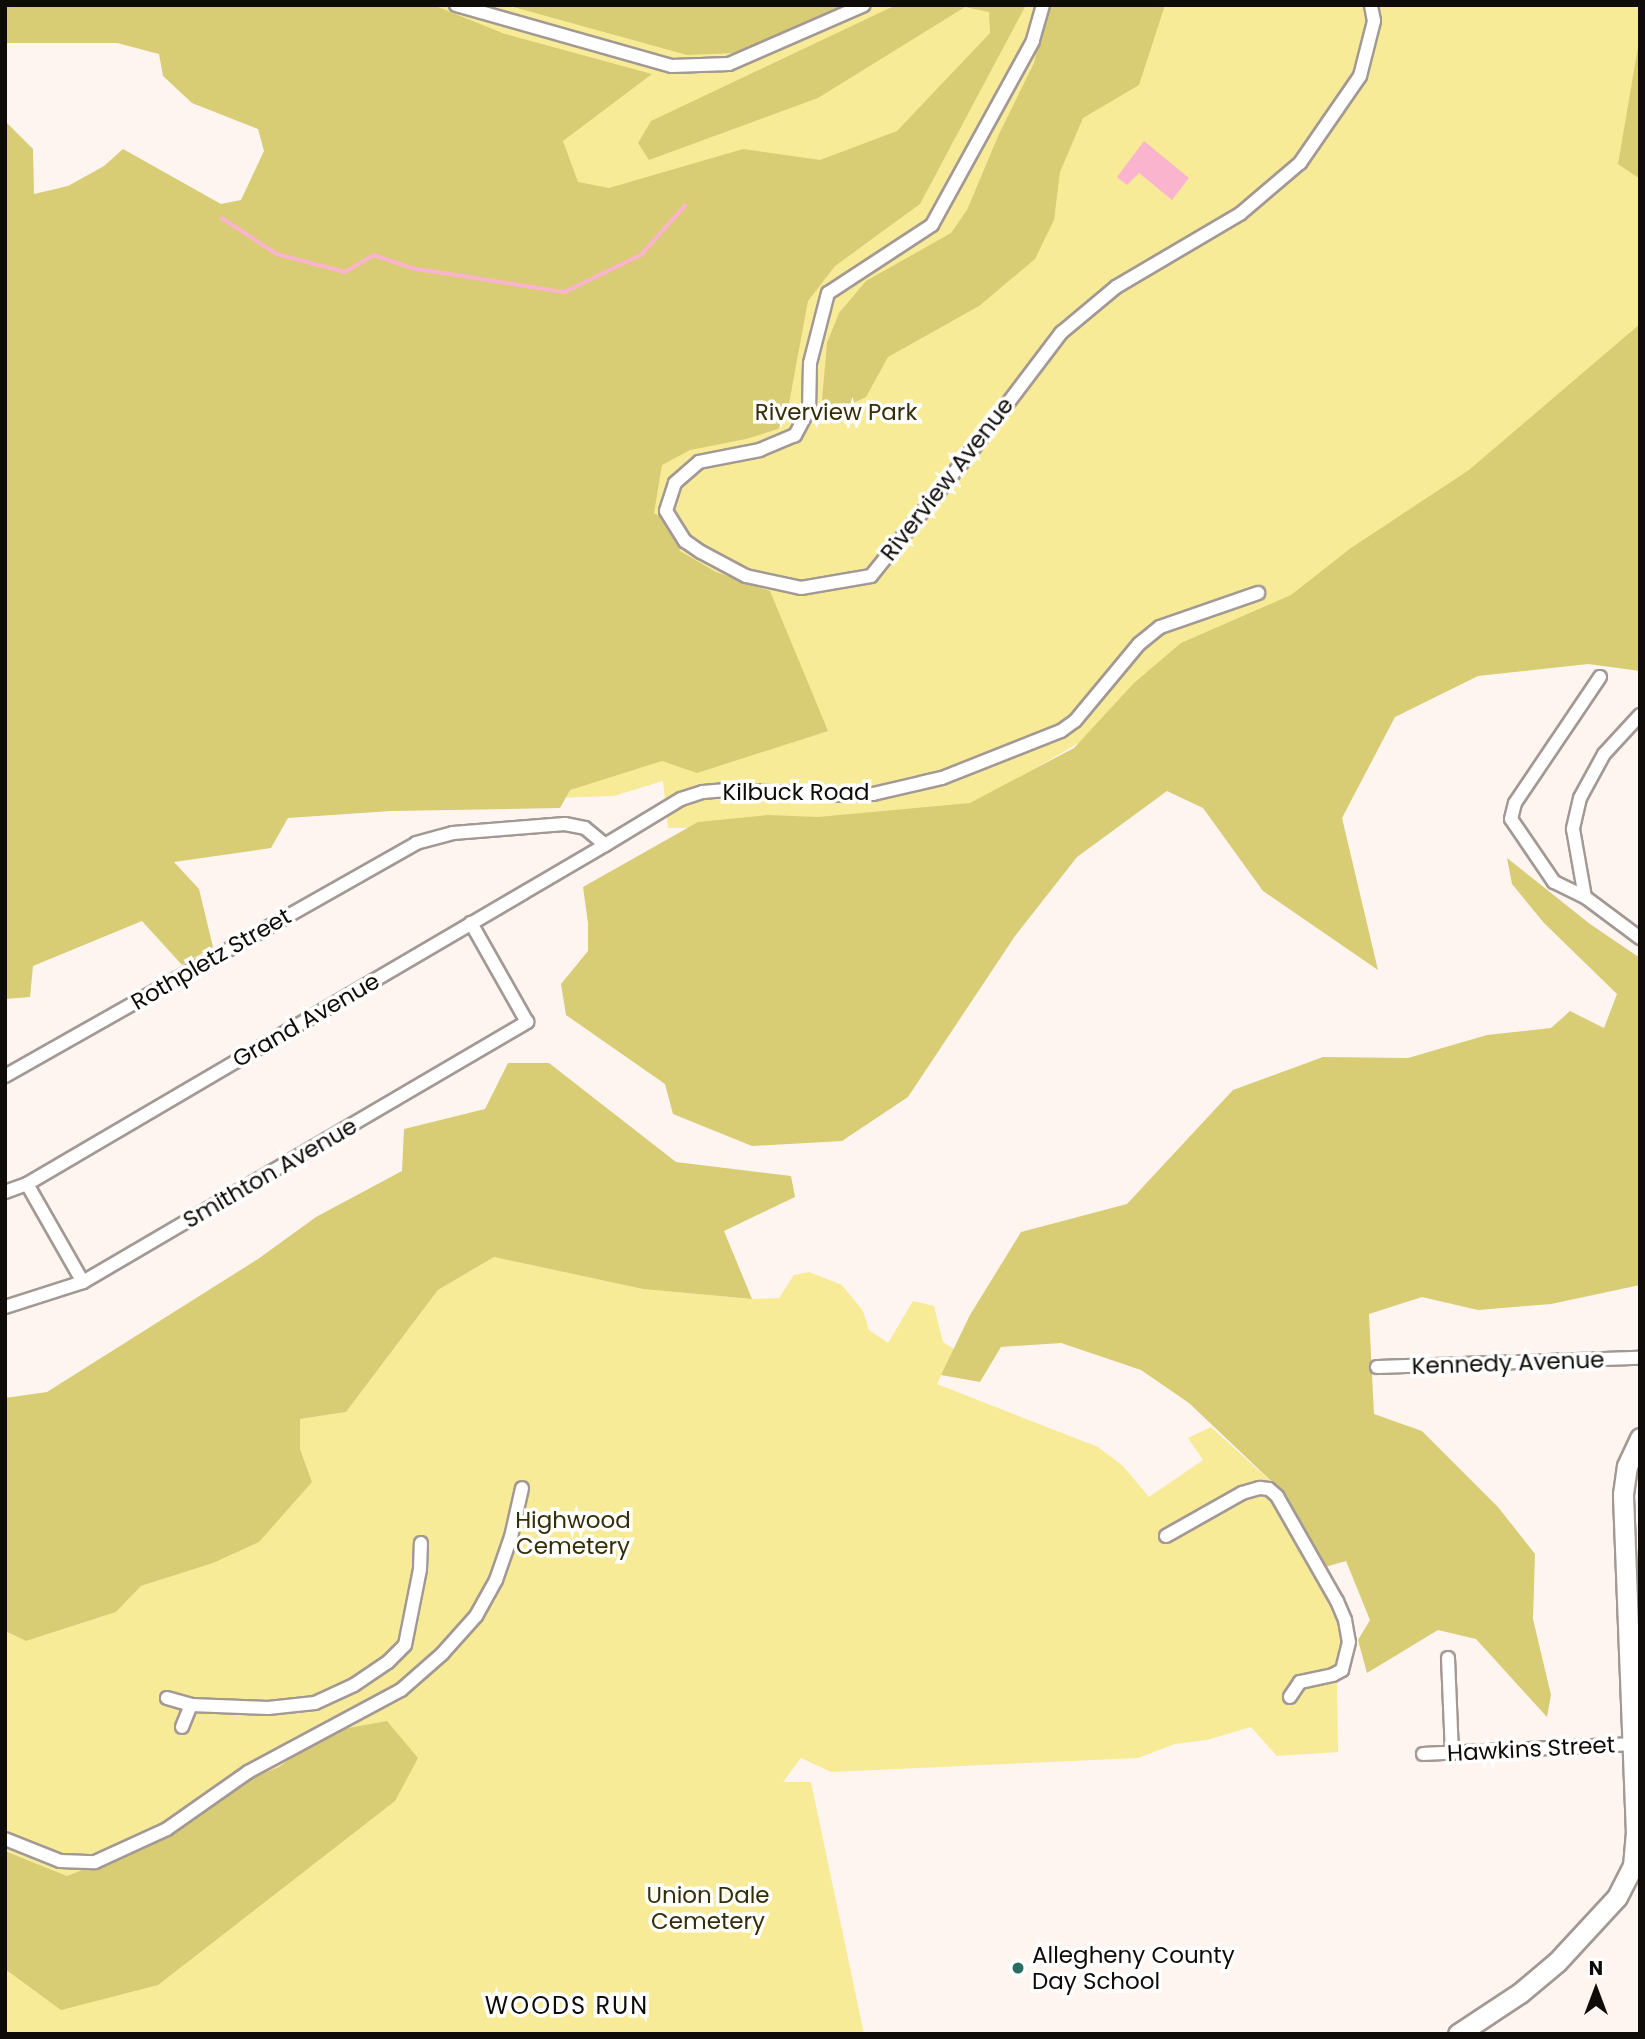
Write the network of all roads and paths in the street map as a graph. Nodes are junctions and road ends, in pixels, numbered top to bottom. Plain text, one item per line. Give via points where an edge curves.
1 (456, 5) edge
2 (864, 5) edge
3 (1043, 5) edge
4 (1371, 5) edge
5 (1258, 593) dead end
6 (1600, 677) dead end
7 (1640, 715) edge
8 (605, 845) junction
9 (1585, 897) junction
10 (471, 923) junction
11 (1640, 938) edge
12 (5, 1076) edge
13 (27, 1184) junction
14 (5, 1192) edge
15 (83, 1282) junction
16 (5, 1307) edge
17 (1640, 1358) edge
18 (1377, 1367) dead end
19 (1640, 1438) edge
20 (522, 1488) dead end
21 (1166, 1536) dead end
22 (421, 1542) dead end
23 (1448, 1658) dead end
24 (1290, 1697) dead end
25 (167, 1698) dead end
26 (191, 1705) junction
27 (182, 1727) dead end
28 (1636, 1745) edge
29 (1452, 1753) junction
30 (1423, 1754) dead end
31 (5, 1839) edge
32 (1638, 1846) edge
33 (1458, 2034) edge

1 - 2 street via 672,66 729,64
3 - 4 street, Riverview Avenue via 1033,41 932,225 828,293 810,363 809,409 795,435 760,450 699,462 676,483 666,511 685,541 701,552 746,576 801,588 871,576 1061,333 1116,287 1240,214 1300,163 1360,76 1374,21
5 - 8 street, Kilbuck Road via 1160,627 1139,644 1075,722 942,778 844,795 703,792 681,799
6 - 9 street via 1522,792 1511,819 1554,882
7 - 9 street via 1604,754 1580,797 1573,829
8 - 10 street, Grand Avenue
8 - 12 street, Rothpletz Street via 585,828 565,824 453,833 416,843
9 - 11 street
10 - 13 street, Grand Avenue
10 - 15 street, Smithton Avenue via 527,1022
13 - 14 street, Grand Avenue
13 - 15 street
15 - 16 street, Smithton Avenue
17 - 18 street, Kennedy Avenue
19 - 28 main road via 1624,1480 1631,1536
20 - 31 street via 496,1580 476,1616 401,1690 248,1772 167,1829 95,1862 60,1861
21 - 24 street via 1242,1493 1260,1488 1277,1496 1337,1601 1349,1642 1342,1670 1300,1682
22 - 26 street via 410,1628 405,1645 388,1662 315,1703 268,1708 223,1702
23 - 29 street
25 - 26 street
26 - 27 street
28 - 29 street, Hawkins Street
28 - 32 main road
29 - 30 street, Hawkins Street
32 - 33 main road via 1624,1887 1577,1942 1534,1983

